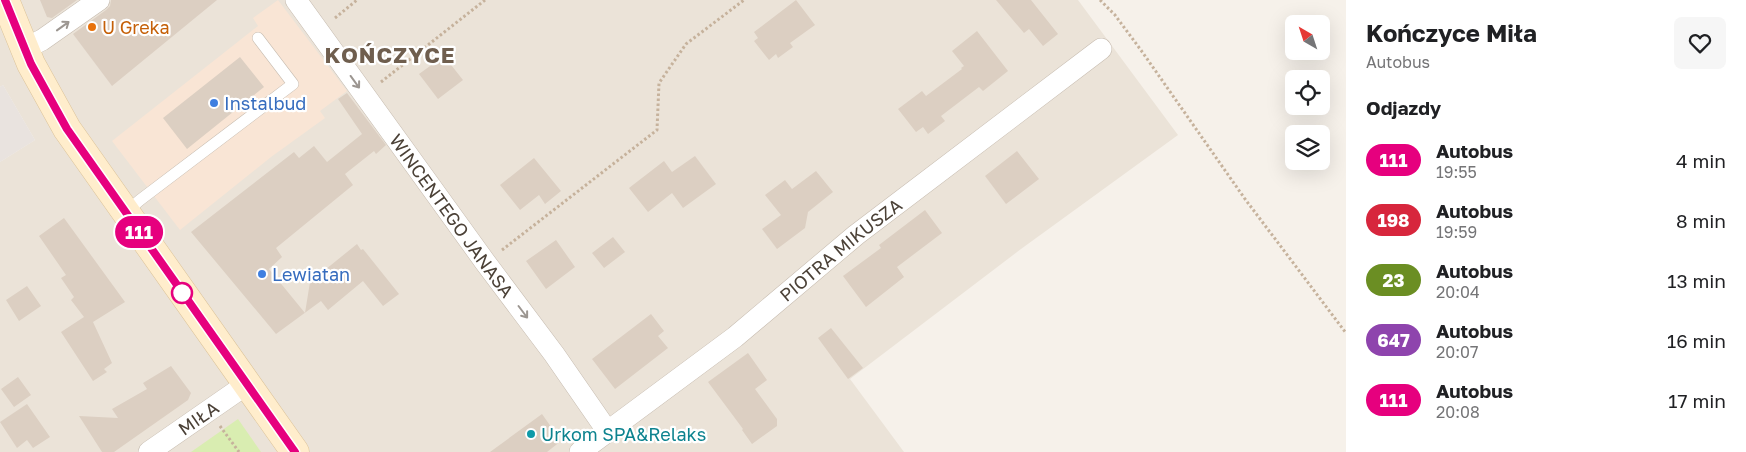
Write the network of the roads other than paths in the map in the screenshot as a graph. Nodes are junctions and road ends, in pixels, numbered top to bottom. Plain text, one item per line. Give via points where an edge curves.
1 (5, 0) edge
2 (98, 0) edge
3 (296, 0) edge
4 (258, 38) dead end
5 (24, 49) junction
6 (1101, 49) dead end
7 (125, 213) junction
8 (247, 384) junction
9 (608, 432) junction
10 (149, 452) edge
11 (295, 452) edge
12 (580, 452) edge

1 - 5 main road
5 -> 2 street
3 -> 9 street, WINCENTEGO JANASA
4 - 7 lane via 293,84
5 - 7 main road via 67,129
6 - 9 street, PIOTRA MIKUSZA via 856,236 735,337
7 - 8 main road
8 - 10 street, MIŁA
8 - 11 main road
9 - 12 street, PIOTRA MIKUSZA

